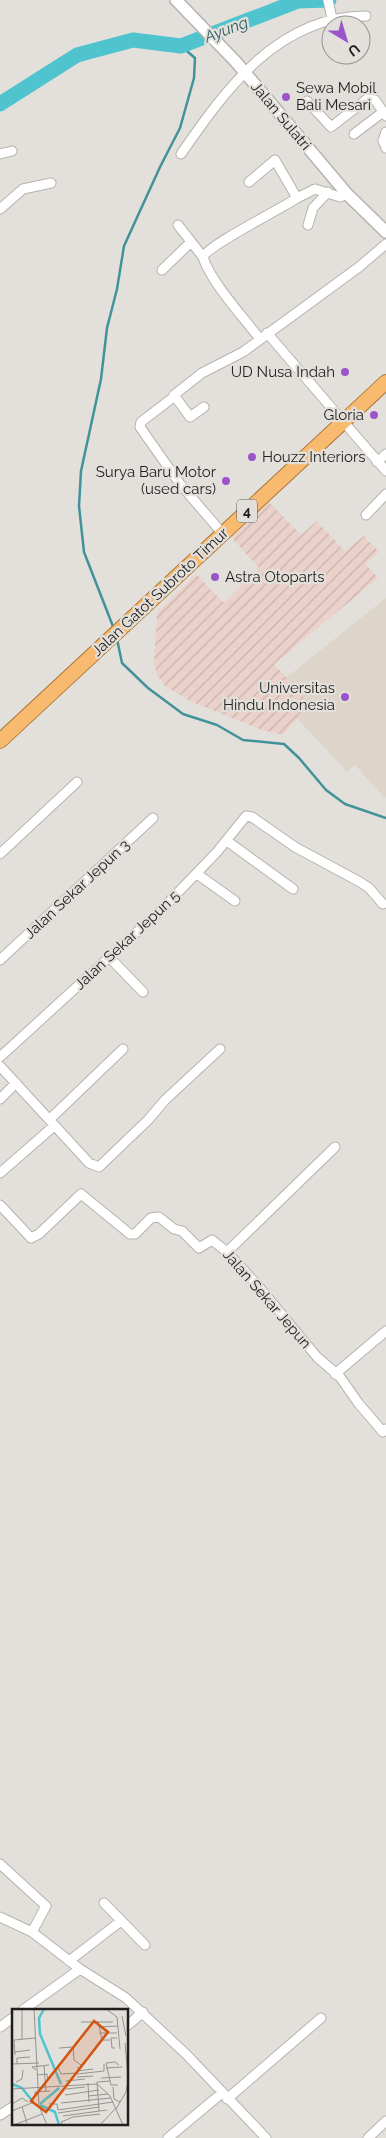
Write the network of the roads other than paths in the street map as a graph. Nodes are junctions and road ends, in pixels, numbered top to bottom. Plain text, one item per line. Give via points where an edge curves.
1 (176, 0) edge
2 (328, 2) edge
3 (331, 15) edge
4 (321, 23) edge
5 (244, 73) junction
6 (306, 101) dead end
7 (385, 114) edge
8 (386, 132) edge
9 (354, 134) dead end
10 (386, 148) edge
11 (12, 151) dead end
12 (0, 154) edge
13 (181, 154) dead end
14 (249, 182) dead end
15 (51, 183) dead end
16 (328, 192) junction
17 (347, 194) junction
18 (297, 198) junction
19 (0, 209) edge
20 (178, 225) dead end
21 (308, 225) dead end
22 (386, 232) edge
23 (192, 242) junction
24 (386, 244) edge
25 (203, 257) junction
26 (162, 270) dead end
27 (268, 332) junction
28 (260, 339) junction
29 (386, 382) edge
30 (175, 396) junction
31 (204, 407) dead end
32 (342, 421) junction
33 (386, 454) edge
34 (377, 462) junction
35 (386, 471) edge
36 (386, 494) edge
37 (366, 515) dead end
38 (223, 534) junction
39 (0, 740) edge
40 (77, 782) dead end
41 (153, 818) dead end
42 (227, 841) junction
43 (0, 854) edge
44 (197, 874) junction
45 (293, 889) dead end
46 (235, 901) dead end
47 (383, 904) dead end
48 (110, 958) junction
49 (0, 960) edge
50 (143, 992) dead end
51 (123, 1049) dead end
52 (220, 1049) dead end
53 (0, 1057) edge
54 (0, 1066) edge
55 (16, 1083) junction
56 (0, 1099) edge
57 (52, 1122) junction
58 (335, 1147) dead end
59 (0, 1174) edge
60 (0, 1205) edge
61 (226, 1252) junction
62 (386, 1331) edge
63 (336, 1374) junction
64 (386, 1429) edge
65 (0, 1864) edge
66 (104, 1903) dead end
67 (0, 1917) edge
68 (121, 1921) junction
69 (32, 1932) junction
70 (145, 1945) dead end
71 (69, 1961) junction
72 (80, 1969) junction
73 (24, 2009) edge
74 (143, 2012) junction
75 (12, 2018) edge
76 (321, 2018) dead end
77 (129, 2024) edge
78 (0, 2027) edge
79 (224, 2096) junction
80 (12, 2107) edge
81 (0, 2115) edge
82 (386, 2121) edge
83 (168, 2138) edge
84 (266, 2138) edge
85 (368, 2138) edge

1 - 5 main road, Jalan Sulatri
2 - 3 street
4 - 5 street via 292,34
5 - 13 street
5 - 17 main road, Jalan Sulatri
6 - 7 street via 331,127 367,99 375,100
7 - 9 street
8 - 10 street via 383,144
11 - 12 street
14 - 18 street via 276,161
15 - 19 street via 24,189
16 - 17 street via 340,197
16 - 18 street via 315,189
16 - 21 street via 313,208
17 - 22 main road, Jalan Sulatri
18 - 25 street via 224,240
20 - 23 street
23 - 25 street
23 - 26 street
24 - 27 street
25 - 28 street via 219,285
27 - 28 street
27 - 32 street
28 - 30 street via 243,352 202,373
29 - 32 highway, Jalan Gatot Subroto Timur / 4
30 - 31 street via 190,417
30 - 38 street via 140,424 173,475
32 - 34 street
32 - 38 highway, Jalan Gatot Subroto Timur / 4
33 - 34 street
34 - 35 street
36 - 37 street
38 - 39 highway, Jalan Gatot Subroto Timur / 4
40 - 43 street
41 - 49 street, Jalan Sekar Jepun 3
42 - 44 street, Jalan Sekar Jepun 5
42 - 45 street
42 - 47 street, Jalan Sekar Jepun 5 via 246,816 252,817 296,847 370,888
44 - 46 street
44 - 48 street, Jalan Sekar Jepun 5
48 - 50 street
48 - 53 street, Jalan Sekar Jepun 5
51 - 57 street
52 - 57 street via 99,1166 89,1163
54 - 55 street
55 - 56 street
55 - 57 street
57 - 59 street
58 - 61 street
60 - 61 street, Jalan Sekar Jepun via 31,1238 81,1194 130,1234 135,1234 151,1218 159,1217 182,1231 199,1248 212,1240
61 - 63 street, Jalan Sekar Jepun via 317,1357
62 - 63 street
63 - 64 street, Jalan Sekar Jepun via 382,1432
65 - 69 street via 46,1906
66 - 68 street
67 - 69 street
68 - 70 street
68 - 71 street
69 - 71 street
71 - 72 street
72 - 73 street
72 - 74 street
74 - 77 street
74 - 79 street
75 - 78 street
76 - 79 street
79 - 83 street
79 - 84 street
80 - 81 street
82 - 85 street

